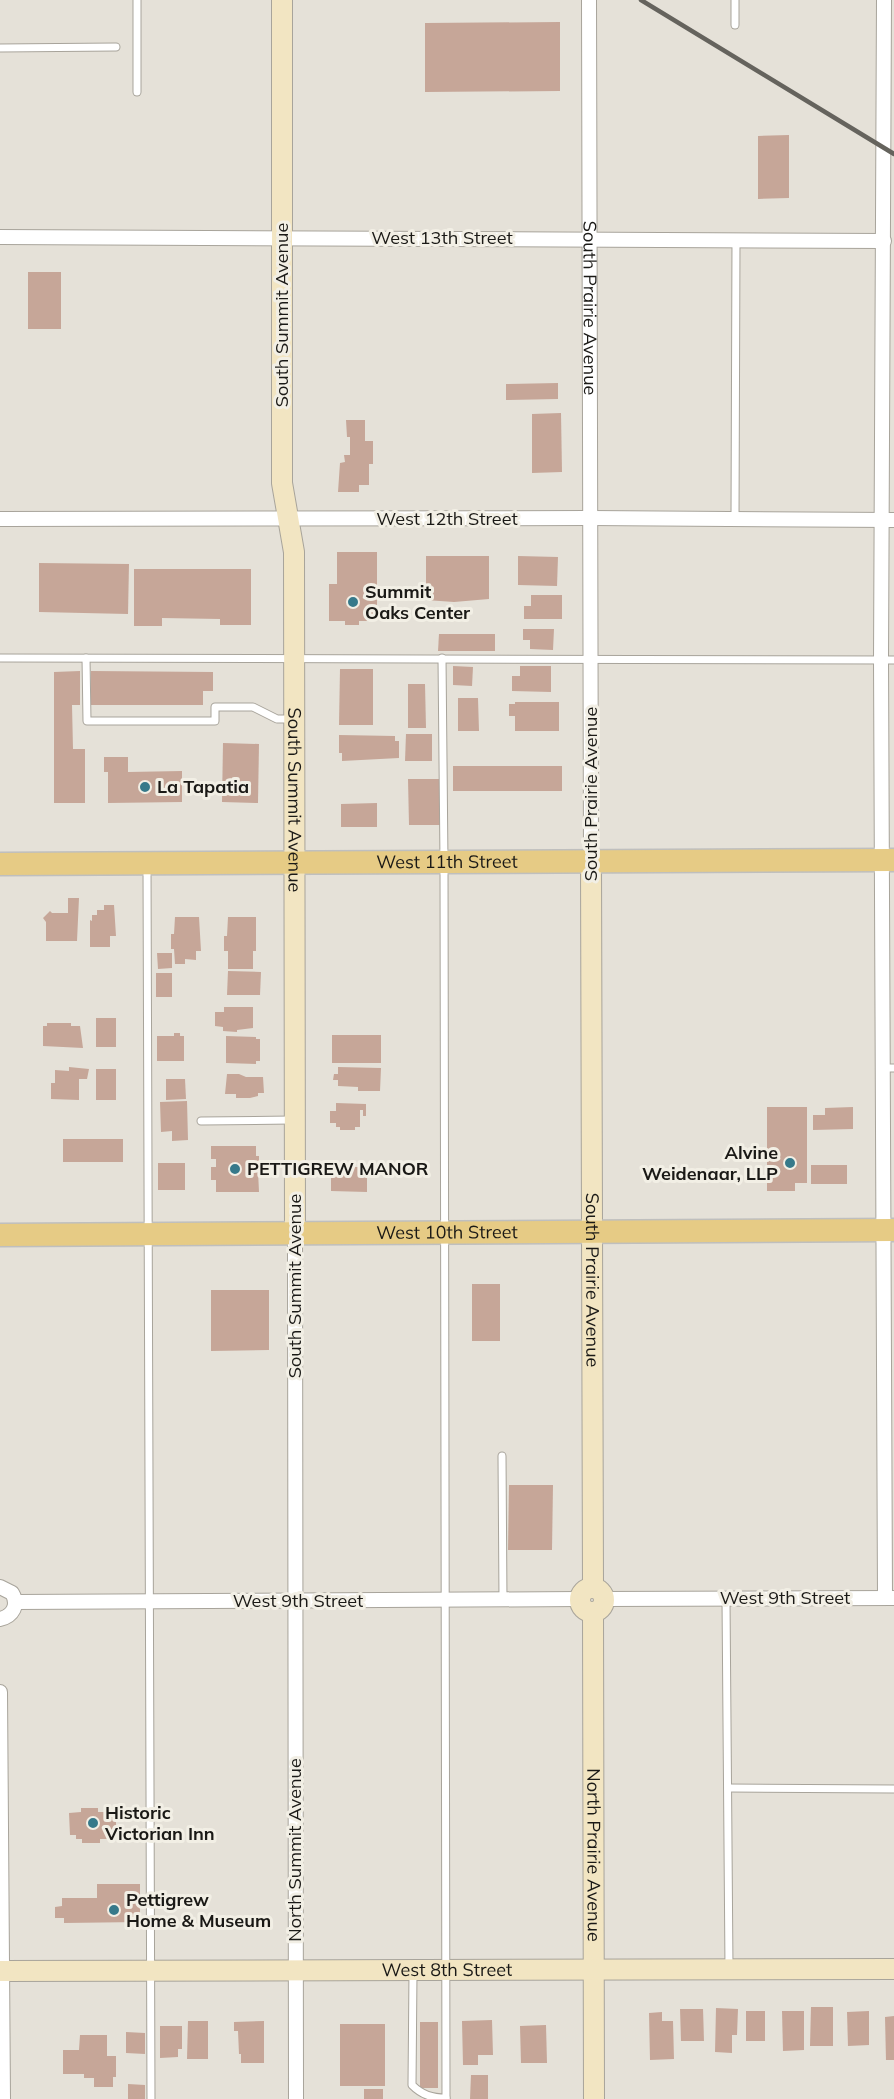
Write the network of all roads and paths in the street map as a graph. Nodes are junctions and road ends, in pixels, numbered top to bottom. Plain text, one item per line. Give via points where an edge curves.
1 (137, 0) edge
2 (282, 0) edge
3 (589, 0) edge
4 (735, 0) edge
5 (884, 0) edge
6 (735, 25) dead end
7 (116, 46) dead end
8 (0, 48) edge
9 (137, 92) dead end
10 (0, 237) edge
11 (283, 237) junction
12 (589, 238) junction
13 (736, 239) junction
14 (889, 241) edge
15 (0, 519) edge
16 (288, 519) junction
17 (590, 519) junction
18 (735, 519) junction
19 (888, 520) edge
20 (0, 658) edge
21 (86, 658) junction
22 (442, 658) junction
23 (294, 659) junction
24 (590, 659) junction
25 (887, 660) edge
26 (294, 719) junction
27 (888, 860) edge
28 (444, 862) junction
29 (591, 862) junction
30 (147, 863) junction
31 (294, 863) junction
32 (0, 864) edge
33 (888, 1068) edge
34 (295, 1120) junction
35 (201, 1121) dead end
36 (890, 1230) edge
37 (591, 1231) junction
38 (444, 1232) junction
39 (295, 1233) junction
40 (149, 1234) junction
41 (0, 1235) edge
42 (502, 1456) dead end
43 (0, 1587) edge
44 (890, 1598) edge
45 (726, 1599) junction
46 (446, 1600) junction
47 (503, 1600) junction
48 (592, 1600) junction
49 (150, 1601) junction
50 (296, 1601) junction
51 (15, 1602) junction
52 (0, 1619) edge
53 (0, 1692) edge
54 (728, 1788) junction
55 (894, 1789) edge
56 (894, 1969) edge
57 (150, 1970) junction
58 (294, 1970) junction
59 (413, 1970) junction
60 (447, 1970) junction
61 (594, 1970) junction
62 (729, 1970) junction
63 (1, 1971) edge
64 (3, 2099) edge
65 (151, 2099) edge
66 (296, 2099) edge
67 (446, 2099) edge
68 (594, 2099) edge

1 - 9 lane
2 - 11 street, South Summit Avenue
3 - 12 street, South Prairie Avenue
4 - 6 lane
5 - 14 street
7 - 8 lane
10 - 11 street, West 13th Street
11 - 12 street, West 13th Street
11 - 16 street, South Summit Avenue via 282,483
12 - 13 street, West 13th Street
12 - 17 street, South Prairie Avenue
13 - 14 street, West 13th Street
13 - 18 lane
14 - 19 street
15 - 16 street, West 12th Street
16 - 17 street, West 12th Street
16 - 23 street, South Summit Avenue via 294,552
17 - 18 street, West 12th Street
17 - 24 street, South Prairie Avenue
18 - 19 street, West 12th Street
19 - 25 street
20 - 21 lane
21 - 23 lane
21 - 26 lane via 87,721 215,721 215,706 253,707 277,719
22 - 23 lane
22 - 24 lane
22 - 28 lane
23 - 26 street, South Summit Avenue
24 - 25 lane
24 - 29 street, South Prairie Avenue
25 - 27 street via 884,768
26 - 31 street, South Summit Avenue
27 - 29 main road, West 11th Street
27 - 33 street
28 - 29 main road, West 11th Street
28 - 31 main road, West 11th Street
28 - 38 lane
29 - 37 street, South Prairie Avenue
30 - 31 main road, West 11th Street
30 - 32 main road, West 11th Street
30 - 40 lane
31 - 34 street, South Summit Avenue
33 - 36 street
34 - 35 lane
34 - 39 street, South Summit Avenue
36 - 37 main road, West 10th Street
36 - 44 street
37 - 38 main road, West 10th Street
37 - 48 street, South Prairie Avenue
38 - 39 main road, West 10th Street
38 - 46 lane
39 - 40 main road, West 10th Street
39 - 50 street, South Summit Avenue
40 - 41 main road, West 10th Street
40 - 49 lane
42 - 47 lane
43 - 51 street via 12,1593
44 - 45 street, West 9th Street
45 - 48 street, West 9th Street
45 - 54 lane
46 - 47 street, West 9th Street
46 - 50 street, West 9th Street
46 - 60 lane
47 - 48 street, West 9th Street
48 - 61 street, North Prairie Avenue
49 - 50 street, West 9th Street
49 - 51 street, West 9th Street
49 - 57 lane
50 - 58 street, North Summit Avenue
51 - 52 street via 13,1612
53 - 63 street
54 - 55 lane
54 - 62 lane
56 - 62 street, West 8th Street
57 - 58 street, West 8th Street
57 - 63 street, West 8th Street
57 - 65 lane
58 - 59 street, West 8th Street
58 - 66 street, North Summit Avenue
59 - 60 street, West 8th Street
59 - 67 lane via 412,2085 420,2092
60 - 61 street, West 8th Street
60 - 67 lane
61 - 62 street, West 8th Street
61 - 68 street, North Prairie Avenue
63 - 64 street

